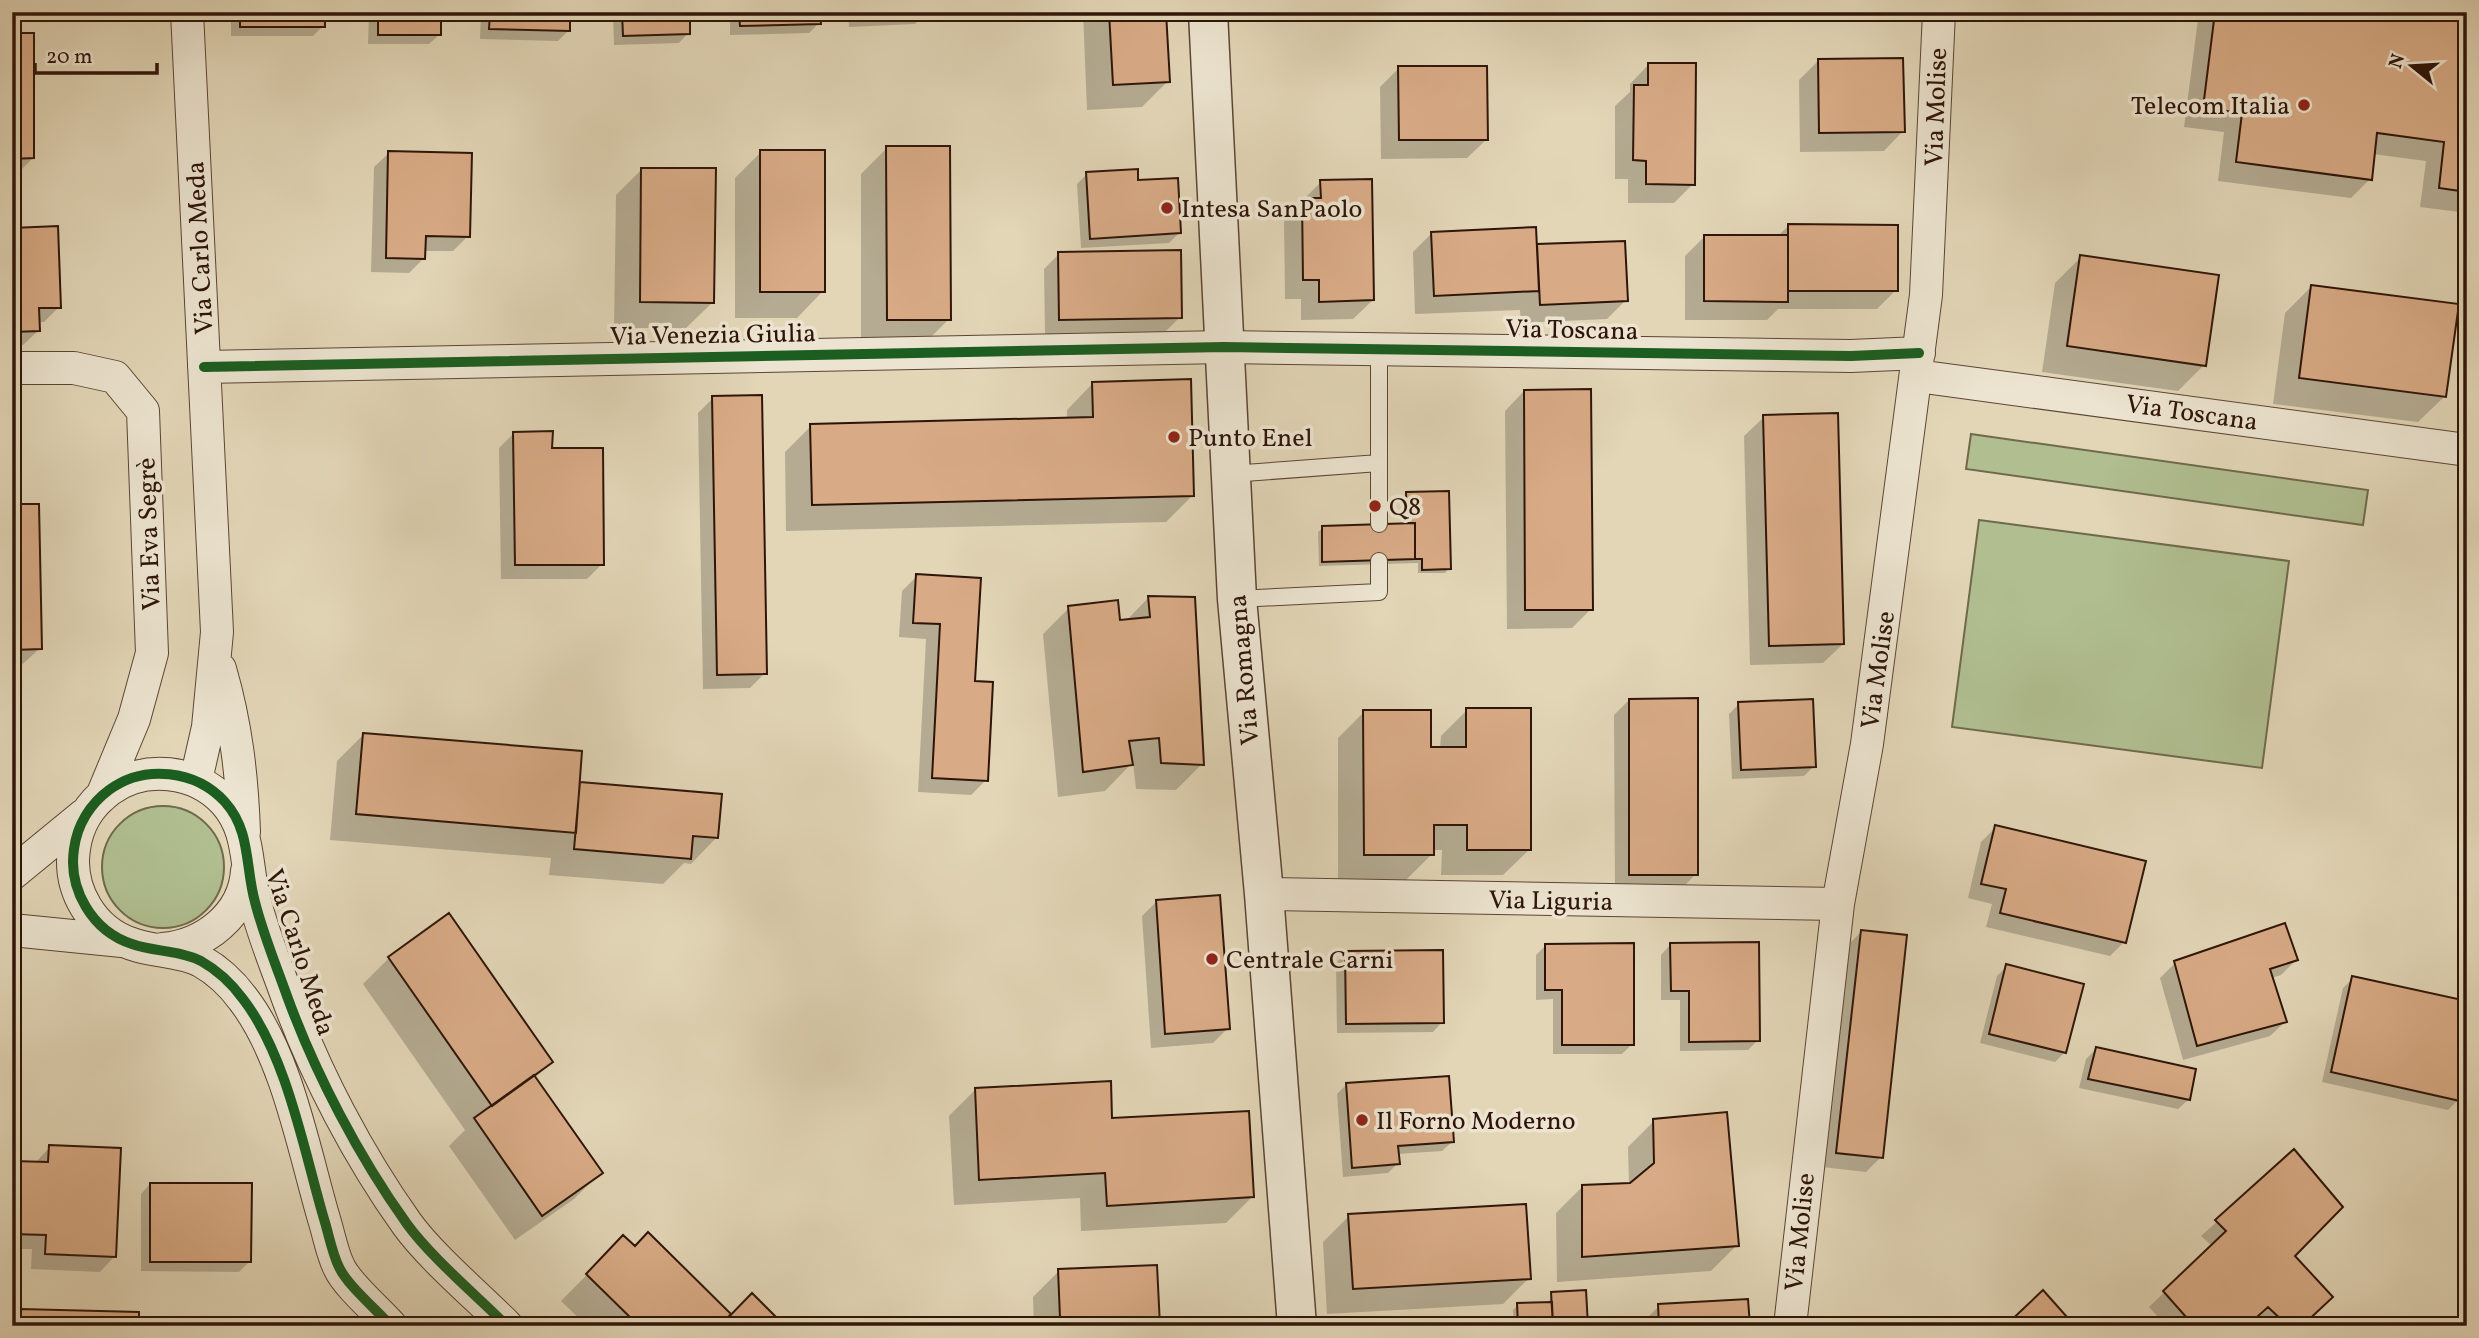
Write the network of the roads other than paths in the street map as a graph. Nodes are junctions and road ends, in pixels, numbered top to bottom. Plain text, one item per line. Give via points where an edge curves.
1 (187, 12) edge
2 (1208, 12) edge
3 (1939, 12) edge
4 (1224, 347) junction
5 (1380, 349) junction
6 (1918, 364) junction
7 (204, 367) junction
8 (12, 368) edge
9 (2467, 450) edge
10 (1379, 463) junction
11 (1230, 474) junction
12 (1379, 524) dead end
13 (1379, 561) dead end
14 (1237, 598) junction
15 (215, 651) junction
16 (196, 780) junction
17 (95, 804) junction
18 (246, 849) junction
19 (12, 874) edge
20 (1264, 894) junction
21 (1838, 905) junction
22 (12, 930) edge
23 (140, 945) junction
24 (391, 1326) edge
25 (507, 1326) edge
26 (1297, 1326) edge
27 (1790, 1326) edge

1 - 7 street, Via Carlo Meda
2 - 4 street, Via Romagna
3 - 6 street, Via Molise via 1926,295
4 - 5 street, Via Toscana
4 - 7 street, Via Venezia Giulia
4 - 11 street, Via Romagna
5 - 6 street, Via Toscana via 1851,356
5 - 10 lane
6 - 9 street, Via Toscana
6 - 21 street, Via Molise via 1867,744
7 - 15 street, Via Carlo Meda
8 - 17 street, Via Eva Segrè via 74,368 115,377 143,411 152,653 134,719
10 - 11 lane
10 - 12 lane
11 - 14 street, Via Romagna
13 - 14 lane via 1379,592
14 - 20 street, Via Romagna
15 - 16 street, Via Carlo Meda via 208,727
15 - 18 street, Via Carlo Meda via 233,713 242,770
16 - 17 street, Via Carlo Meda via 152,773 128,779
16 - 18 street, Via Carlo Meda via 226,803
17 - 19 street, Via Carlo Meda
17 - 23 street via 74,842 76,887 94,919
18 - 23 street, Via Carlo Meda via 239,901 218,928 186,945
18 - 25 street, Via Carlo Meda via 255,903 287,996 334,1103 408,1226
20 - 21 street, Via Liguria
20 - 26 street, Via Romagna
21 - 27 street, Via Molise
22 - 23 street
23 - 24 street via 189,956 211,967 254,1015 288,1096 340,1270

